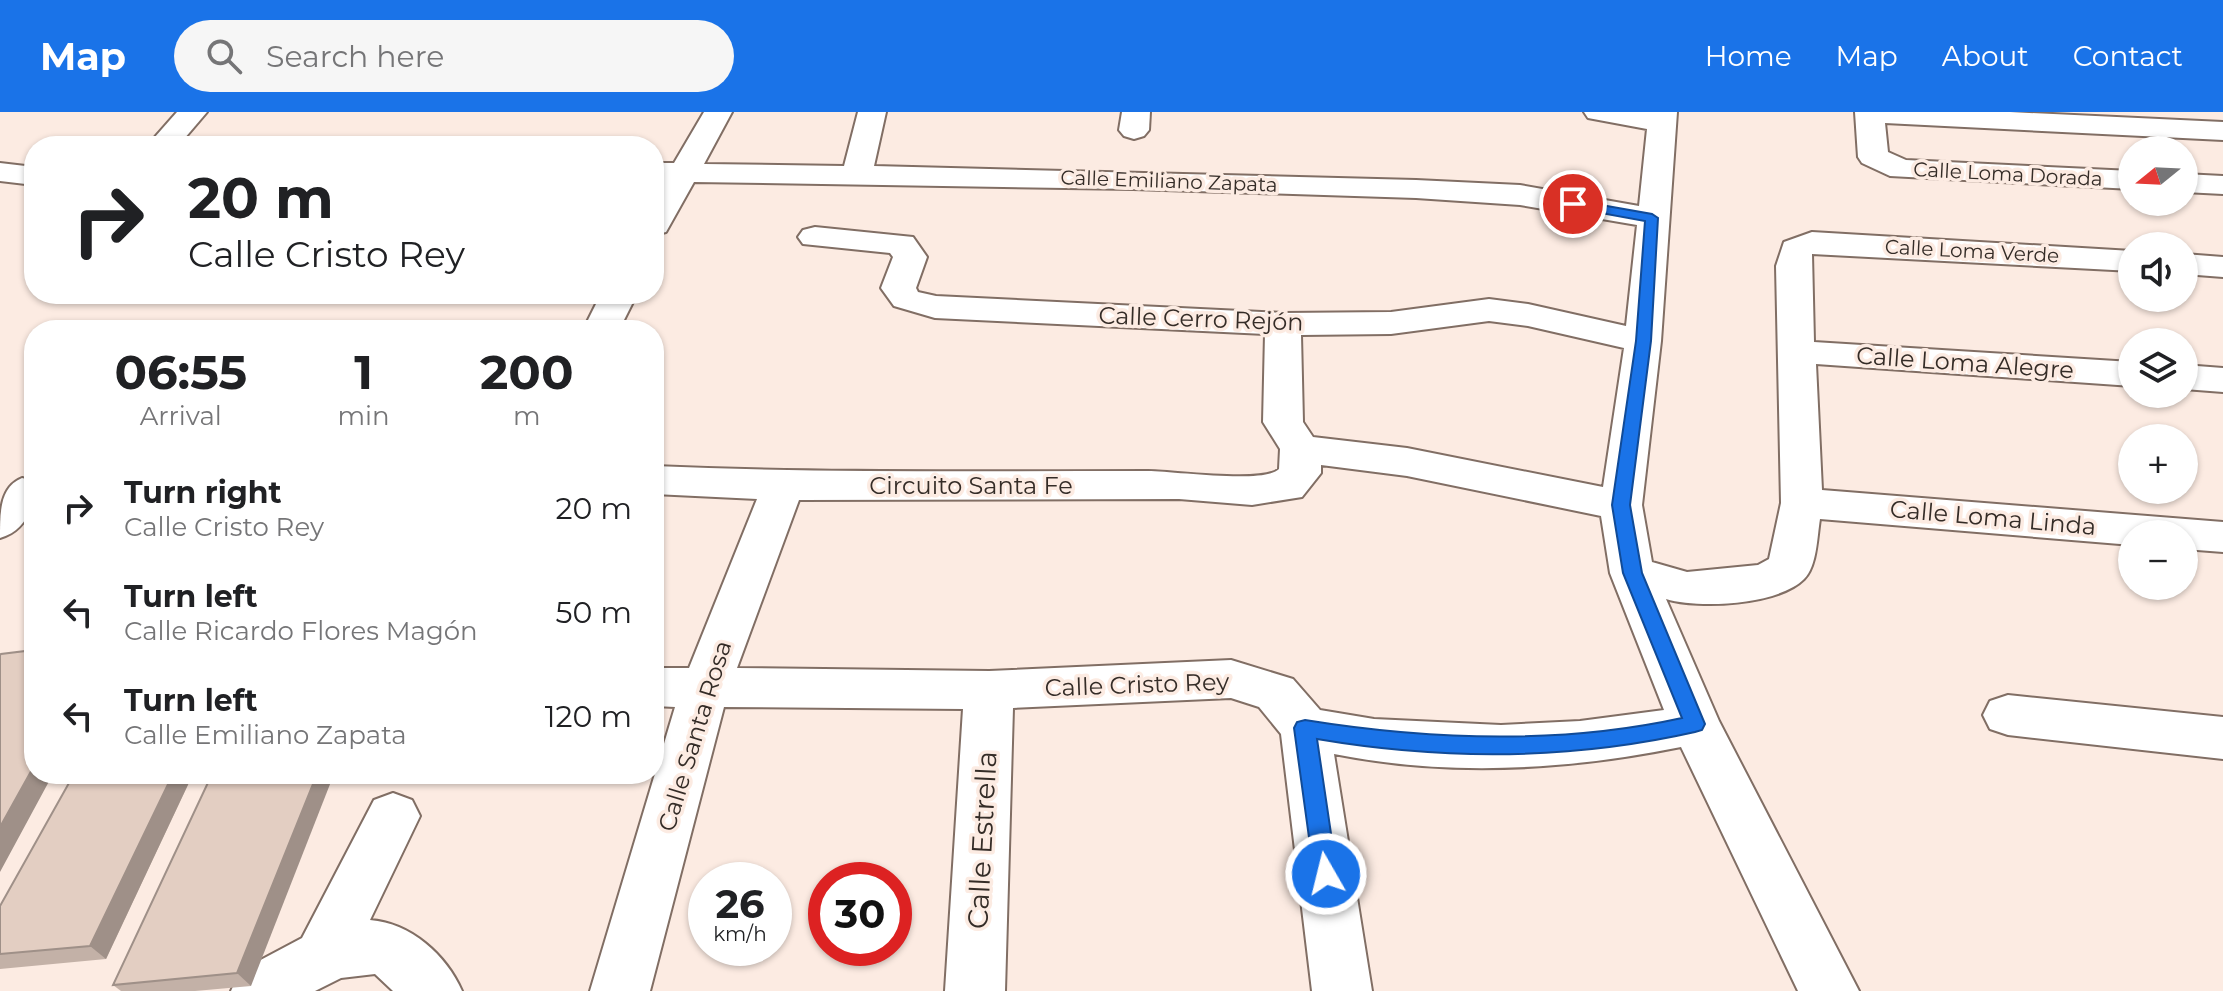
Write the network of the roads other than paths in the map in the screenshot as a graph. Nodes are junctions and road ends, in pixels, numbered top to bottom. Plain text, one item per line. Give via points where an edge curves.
1 (193, 112) edge
2 (718, 112) edge
3 (1598, 112) edge
4 (1869, 113) edge
5 (877, 115) edge
6 (1662, 117) edge
7 (2223, 131) edge
8 (171, 136) edge
9 (669, 171) edge
10 (0, 172) edge
11 (857, 174) junction
12 (24, 175) edge
13 (2118, 179) edge
14 (2198, 184) edge
15 (2223, 185) edge
16 (1652, 218) junction
17 (815, 237) dead end
18 (2118, 260) edge
19 (2198, 265) edge
20 (2223, 267) edge
21 (1283, 324) junction
22 (1643, 341) junction
23 (1799, 352) junction
24 (2118, 373) edge
25 (2198, 378) edge
26 (2223, 380) edge
27 (1293, 468) junction
28 (664, 480) edge
29 (783, 486) junction
30 (1802, 503) junction
31 (1621, 505) junction
32 (2118, 529) edge
33 (2198, 535) edge
34 (2223, 537) edge
35 (1632, 573) junction
36 (664, 687) edge
37 (705, 688) junction
38 (989, 690) junction
39 (2008, 715) dead end
40 (1695, 724) junction
41 (1305, 728) junction
42 (2223, 738) edge
43 (393, 816) dead end
44 (323, 956) junction
45 (261, 991) edge
46 (432, 991) edge
47 (620, 991) edge
48 (975, 991) edge
49 (1342, 991) edge
50 (1829, 991) edge

1 - 8 street
2 - 9 street
3 - 6 street
4 - 7 street
4 - 13 street, Calle Loma Dorada via 1873,157 1901,169
5 - 11 street
6 - 16 street
9 - 11 street, Calle Emiliano Zapata
10 - 12 street
11 - 16 street, Calle Emiliano Zapata via 1520,195
14 - 15 street
16 - 22 street
17 - 21 street, Calle Cerro Rejón via 901,244 910,257 898,288 906,299 935,307
18 - 23 street, Calle Loma Verde via 1812,242 1796,249 1793,266
19 - 20 street
21 - 22 street, Calle Cerro Rejón via 1391,323 1489,310
21 - 27 street via 1283,422
22 - 31 street
23 - 24 street, Calle Loma Alegre
23 - 30 street
25 - 26 street
27 - 29 street, Circuito Santa Fe via 1252,491 1179,485
27 - 31 street, Circuito Santa Fe via 1407,462
28 - 29 street, Circuito Santa Fe
29 - 37 street, Calle Santa Rosa
30 - 32 street, Calle Loma Linda
30 - 35 street via 1789,567 1768,581 1687,589
31 - 35 street
33 - 34 street, Calle Loma Linda
35 - 40 street
36 - 37 street, Calle Cristo Rey
37 - 38 street, Calle Cristo Rey
37 - 47 street, Calle Santa Rosa
38 - 41 street, Calle Cristo Rey via 1231,679 1276,693
38 - 48 street, Calle Estrella
39 - 42 street
40 - 41 street via 1642,735 1498,746 1383,741
40 - 50 street
41 - 49 street
43 - 44 street
44 - 45 street
44 - 46 street via 358,947 390,952

